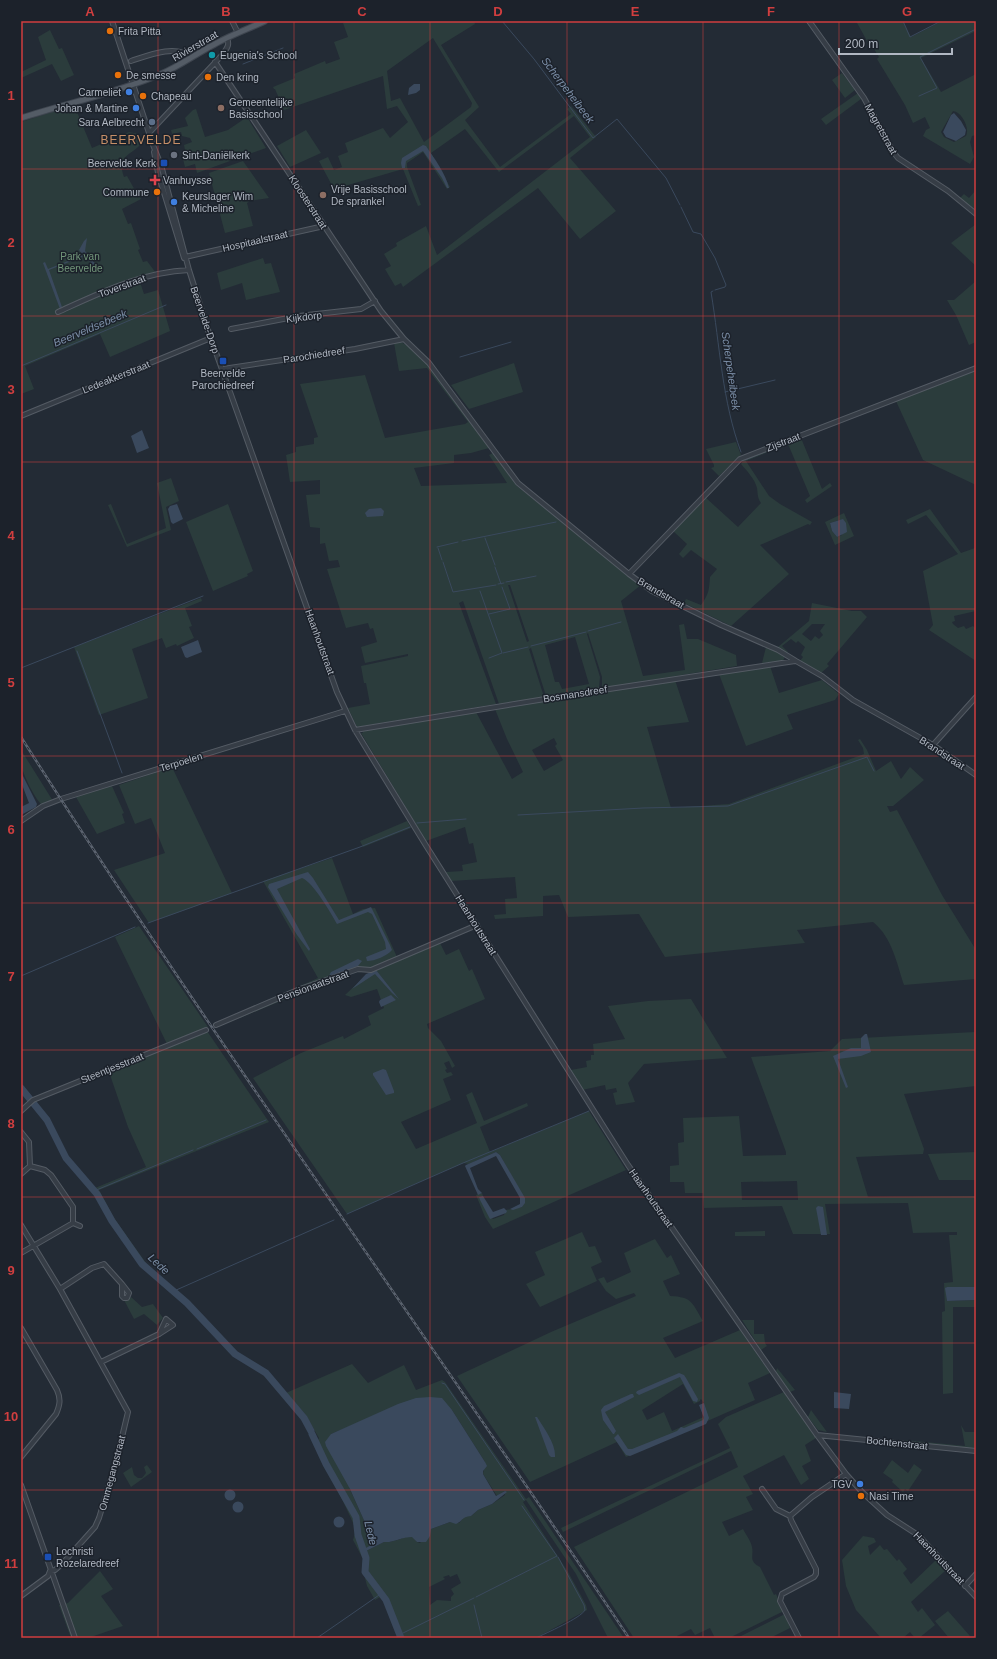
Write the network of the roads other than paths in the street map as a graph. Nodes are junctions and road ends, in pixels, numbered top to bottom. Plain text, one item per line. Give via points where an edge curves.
1 (112, 21) edge
2 (232, 21) edge
3 (265, 21) edge
4 (809, 21) edge
5 (238, 33) junction
6 (227, 38) junction
7 (192, 57) junction
8 (131, 61) dead end
9 (215, 62) junction
10 (133, 84) junction
11 (21, 118) edge
12 (149, 134) junction
13 (153, 145) junction
14 (976, 214) edge
15 (324, 226) junction
16 (186, 257) junction
17 (189, 270) junction
18 (375, 301) junction
19 (58, 312) dead end
20 (231, 329) dead end
21 (211, 338) junction
22 (404, 339) junction
23 (976, 368) edge
24 (223, 369) junction
25 (21, 416) edge
26 (629, 574) junction
27 (796, 660) junction
28 (976, 697) edge
29 (345, 712) junction
30 (355, 730) junction
31 (933, 746) junction
32 (976, 775) edge
33 (21, 821) edge
34 (477, 925) junction
35 (216, 1025) dead end
36 (206, 1030) dead end
37 (21, 1111) edge
38 (21, 1132) edge
39 (30, 1166) junction
40 (21, 1174) edge
41 (73, 1223) junction
42 (21, 1225) edge
43 (80, 1226) dead end
44 (34, 1246) junction
45 (21, 1253) edge
46 (122, 1284) dead end
47 (60, 1289) junction
48 (21, 1328) edge
49 (159, 1334) dead end
50 (101, 1362) junction
51 (818, 1435) junction
52 (976, 1451) edge
53 (21, 1457) edge
54 (846, 1474) junction
55 (21, 1485) edge
56 (762, 1489) dead end
57 (790, 1516) junction
58 (50, 1571) junction
59 (976, 1574) edge
60 (966, 1586) junction
61 (21, 1596) edge
62 (976, 1597) edge
63 (74, 1638) edge
64 (799, 1638) edge

1 - 10 street, Beervelde-Dorp
2 - 5 street
3 - 5 main road, Rivierstraat
4 - 14 street, Magretstraat via 864,98 894,154 948,191
5 - 6 main road, Rivierstraat
6 - 7 main road, Rivierstraat
6 - 9 street via 228,47
7 - 8 street via 183,52 165,52
7 - 10 main road, Rivierstraat via 166,72
9 - 12 street
9 - 15 street, Kloosterstraat
10 - 11 main road, Rivierstraat
10 - 12 street, Beervelde-Dorp
12 - 13 street, Beervelde-Dorp
13 - 16 street, Beervelde-Dorp via 161,165
13 - 17 street, Beervelde-Dorp via 158,173 181,252
15 - 16 street, Hospitaalstraat
15 - 18 street, Kloosterstraat
16 - 17 street, Beervelde-Dorp
17 - 19 street, Toverstraat via 139,278
17 - 21 street, Beervelde-Dorp
18 - 20 street, Kijkdorp via 361,309 299,316
18 - 22 street, Kloosterstraat
21 - 24 street, Beervelde-Dorp
21 - 25 street, Ledeakkerstraat
22 - 24 street, Parochiedreef
22 - 26 street, Brandstraat via 429,363 518,483
23 - 26 street, Zijstraat via 740,459
24 - 29 street, Haanhoutstraat
26 - 27 street, Brandstraat via 652,591
27 - 30 street, Bosmansdreef
27 - 31 street, Brandstraat via 853,700
28 - 31 street
29 - 30 street, Haanhoutstraat
29 - 33 street, Terpoelen via 61,799 43,806
30 - 34 street, Haanhoutstraat
31 - 32 street, Brandstraat
34 - 35 street, Pensionaatstraat via 371,970 358,969 300,989
34 - 51 street, Haanhoutstraat via 628,1165
36 - 37 street, Steentjesstraat via 31,1101
38 - 39 street via 29,1142
39 - 40 street
39 - 41 street via 45,1170 51,1175 73,1207
41 - 43 street
41 - 44 street
42 - 44 street, Ommegangstraat
44 - 45 street
44 - 47 street, Ommegangstraat
46 - 47 street via 104,1264 92,1268
47 - 50 street, Ommegangstraat
48 - 53 street via 60,1398 56,1414
49 - 50 street
50 - 58 street, Ommegangstraat via 128,1412 116,1462 94,1527 62,1564
51 - 52 street, Bochtenstraat
51 - 54 street, Haenhoutstraat
54 - 57 street
54 - 60 street, Haenhoutstraat via 882,1511 918,1535
55 - 58 street
56 - 57 street via 776,1509
57 - 64 street via 816,1569 814,1577 782,1594 780,1598
58 - 61 street, Ommegangstraat via 48,1576
58 - 63 street
59 - 60 street
60 - 62 street, Haenhoutstraat

